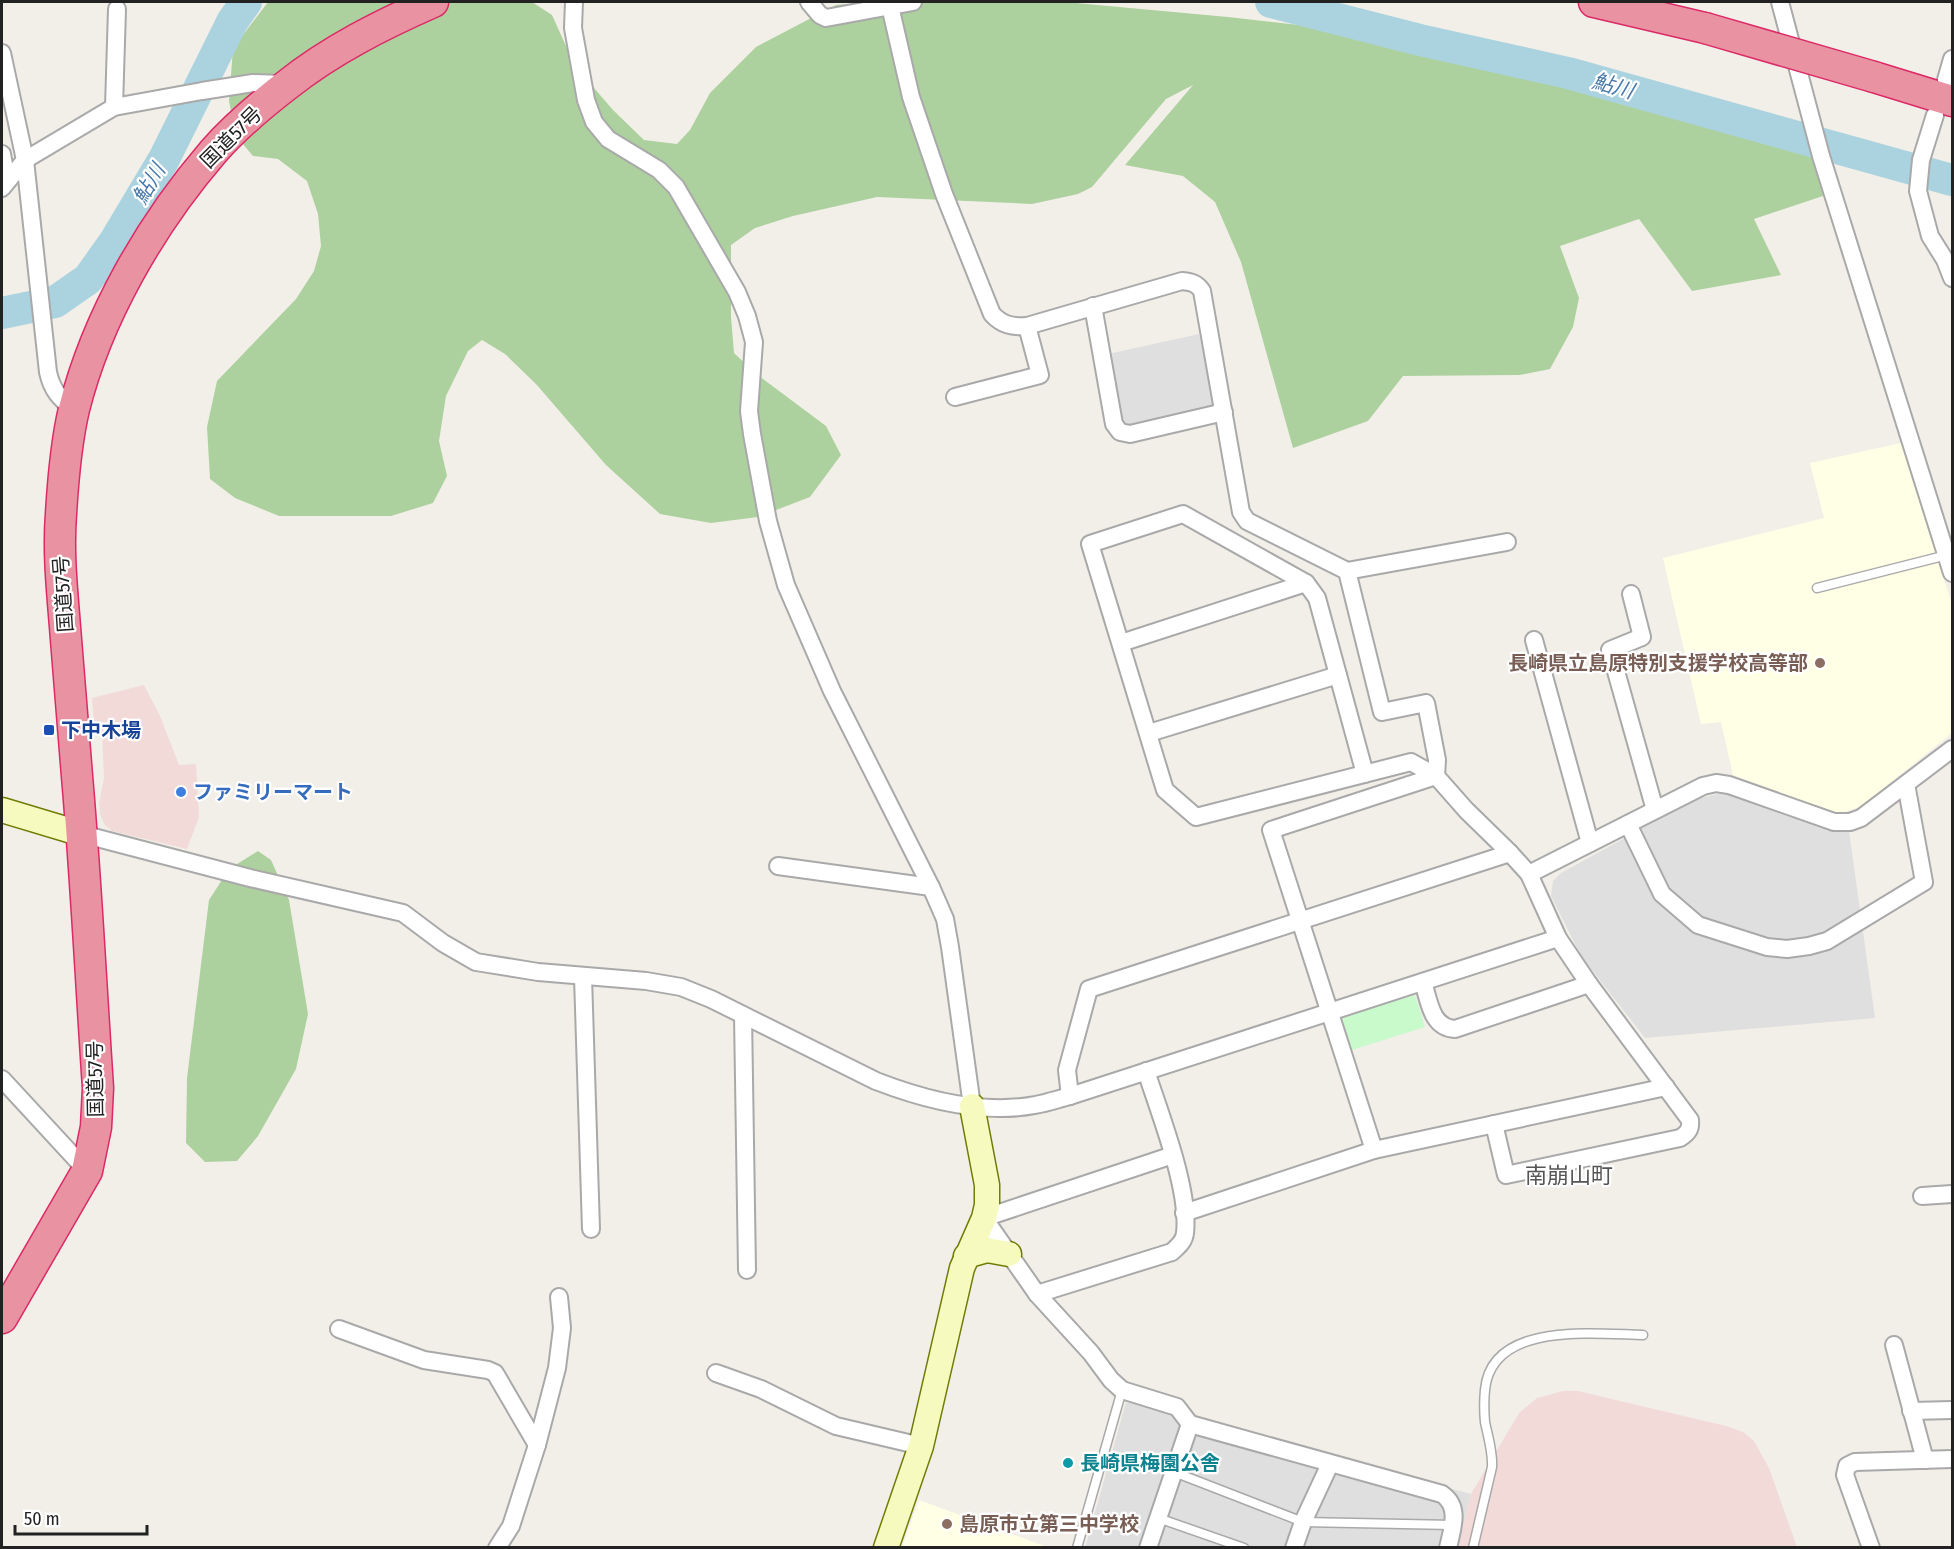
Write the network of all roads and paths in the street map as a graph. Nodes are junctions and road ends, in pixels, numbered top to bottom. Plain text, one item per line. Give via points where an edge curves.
1 (433, 2) edge
2 (574, 2) edge
3 (809, 2) edge
4 (913, 2) edge
5 (1594, 2) edge
6 (1780, 2) edge
7 (890, 6) junction
8 (117, 9) dead end
9 (2, 53) edge
10 (1953, 59) edge
11 (288, 84) junction
12 (1944, 98) edge
13 (114, 107) junction
14 (2, 154) edge
15 (25, 159) junction
16 (4, 184) edge
17 (1953, 278) edge
18 (1093, 306) junction
19 (1027, 326) junction
20 (955, 397) dead end
21 (74, 410) junction
22 (1224, 412) junction
23 (1507, 542) dead end
24 (1947, 555) junction
25 (1347, 572) junction
26 (1953, 573) edge
27 (1306, 583) junction
28 (1817, 588) dead end
29 (1631, 594) dead end
30 (1534, 640) dead end
31 (1121, 643) junction
32 (1338, 675) junction
33 (1149, 733) junction
34 (1953, 749) edge
35 (1365, 774) junction
36 (1436, 777) junction
37 (1906, 784) junction
38 (2, 810) edge
39 (1655, 810) junction
40 (1628, 824) junction
41 (82, 834) junction
42 (1590, 843) junction
43 (1510, 853) junction
44 (778, 866) dead end
45 (1529, 874) junction
46 (931, 887) junction
47 (1300, 921) junction
48 (1558, 938) junction
49 (584, 976) junction
50 (1423, 982) junction
51 (1589, 984) junction
52 (1330, 1013) junction
53 (743, 1015) junction
54 (1146, 1071) junction
55 (2, 1079) edge
56 (1666, 1087) junction
57 (1070, 1096) junction
58 (972, 1106) junction
59 (1494, 1124) junction
60 (1374, 1150) junction
61 (1173, 1155) junction
62 (87, 1171) junction
63 (1953, 1194) edge
64 (1922, 1196) dead end
65 (1184, 1213) junction
66 (984, 1218) junction
67 (591, 1229) dead end
68 (1009, 1254) junction
69 (966, 1256) junction
70 (747, 1270) dead end
71 (1037, 1294) junction
72 (559, 1297) dead end
73 (2, 1318) edge
74 (339, 1329) dead end
75 (1643, 1335) dead end
76 (1894, 1345) dead end
77 (716, 1373) dead end
78 (1122, 1390) junction
79 (1953, 1410) edge
80 (1911, 1411) junction
81 (1190, 1424) junction
82 (537, 1445) junction
83 (921, 1446) junction
84 (1953, 1459) edge
85 (1925, 1460) junction
86 (1330, 1464) junction
87 (1174, 1472) junction
88 (1158, 1518) junction
89 (1303, 1522) junction
90 (1453, 1525) junction
91 (497, 1548) edge
92 (886, 1548) edge
93 (1077, 1548) edge
94 (1148, 1548) edge
95 (1244, 1548) edge
96 (1294, 1548) edge
97 (1448, 1548) edge
98 (1473, 1548) edge
99 (1871, 1548) edge

1 - 11 highway, 国道57号 via 335,51
2 - 46 street via 573,28 586,100 594,122 608,139 659,170 676,187 747,316 754,342 749,411 752,434 768,521 786,585 832,692
3 - 7 street via 826,18
4 - 7 street
5 - 12 highway, bridge via 1705,28
6 - 24 street via 1821,156
7 - 19 street via 910,96 992,314 1007,325
8 - 13 street
9 - 15 street
10 - 12 street
11 - 13 street via 253,83
11 - 21 highway, 国道57号 via 214,151 173,203 114,303
12 - 17 street via 1921,160 1918,191 1930,236
13 - 15 street
14 - 16 street
15 - 16 street
15 - 21 street via 51,385 57,396
18 - 19 street
18 - 22 street via 1114,424 1120,432 1130,434
18 - 22 street via 1182,281 1198,285
19 - 20 street via 1040,375
21 - 41 highway, 国道57号 via 60,516 60,567
22 - 25 street via 1241,512 1247,521
23 - 25 street
24 - 26 street
24 - 28 lane
25 - 36 street via 1382,712 1426,703 1437,760
27 - 31 street
27 - 31 street via 1183,514 1090,544
27 - 32 street via 1317,598
29 - 39 street via 1642,637 1610,650
30 - 42 street
31 - 33 street
32 - 33 street
32 - 35 street
33 - 35 street via 1165,790 1196,817
34 - 37 street
35 - 36 street via 1412,762
36 - 43 street
36 - 47 street via 1271,830
37 - 39 street via 1850,822 1834,822 1716,783
37 - 40 street via 1924,882 1827,940 1809,946 1767,947 1698,925 1662,894
38 - 41 street
39 - 40 street
40 - 42 street
41 - 49 street via 403,913 476,962
41 - 62 highway, 国道57号 via 98,1088 96,1127
42 - 45 street
43 - 45 street
43 - 47 street
44 - 46 street
45 - 48 street
46 - 58 street via 945,919
47 - 52 street
47 - 57 street via 1089,989 1067,1070
48 - 50 street
48 - 51 street
49 - 53 street via 681,987
49 - 67 street
50 - 51 street via 1436,1020 1447,1029
50 - 52 street
51 - 56 street
52 - 54 street
52 - 60 street
53 - 58 street via 876,1082
53 - 70 street
54 - 57 street
54 - 61 street
55 - 62 street
56 - 59 street
56 - 59 street via 1690,1120 1687,1133 1680,1138 1506,1175
57 - 58 street via 1010,1108
58 - 66 street via 988,1195
59 - 60 street
60 - 65 street
61 - 65 street
61 - 66 street
62 - 73 highway, 国道57号
63 - 64 street
65 - 71 street via 1182,1244 1172,1252
66 - 68 street
66 - 69 street
68 - 69 street via 987,1250
68 - 71 street
69 - 83 street
71 - 78 street
72 - 82 street via 562,1328 557,1368
74 - 82 street via 424,1360 495,1373
75 - 98 lane via 1567,1333 1518,1345 1496,1360 1485,1386 1484,1404 1492,1467
76 - 80 street
77 - 83 street via 761,1389 836,1426
78 - 81 street via 1178,1407
78 - 93 lane
79 - 80 street
80 - 85 street
81 - 86 street
81 - 87 street
82 - 91 street via 511,1526
83 - 92 street
84 - 85 street
85 - 99 street via 1855,1462 1846,1466 1845,1475
86 - 89 street
86 - 90 street via 1442,1494 1452,1503
87 - 88 street
87 - 89 lane
88 - 94 street
88 - 95 lane
89 - 90 lane
89 - 96 street
90 - 97 street

